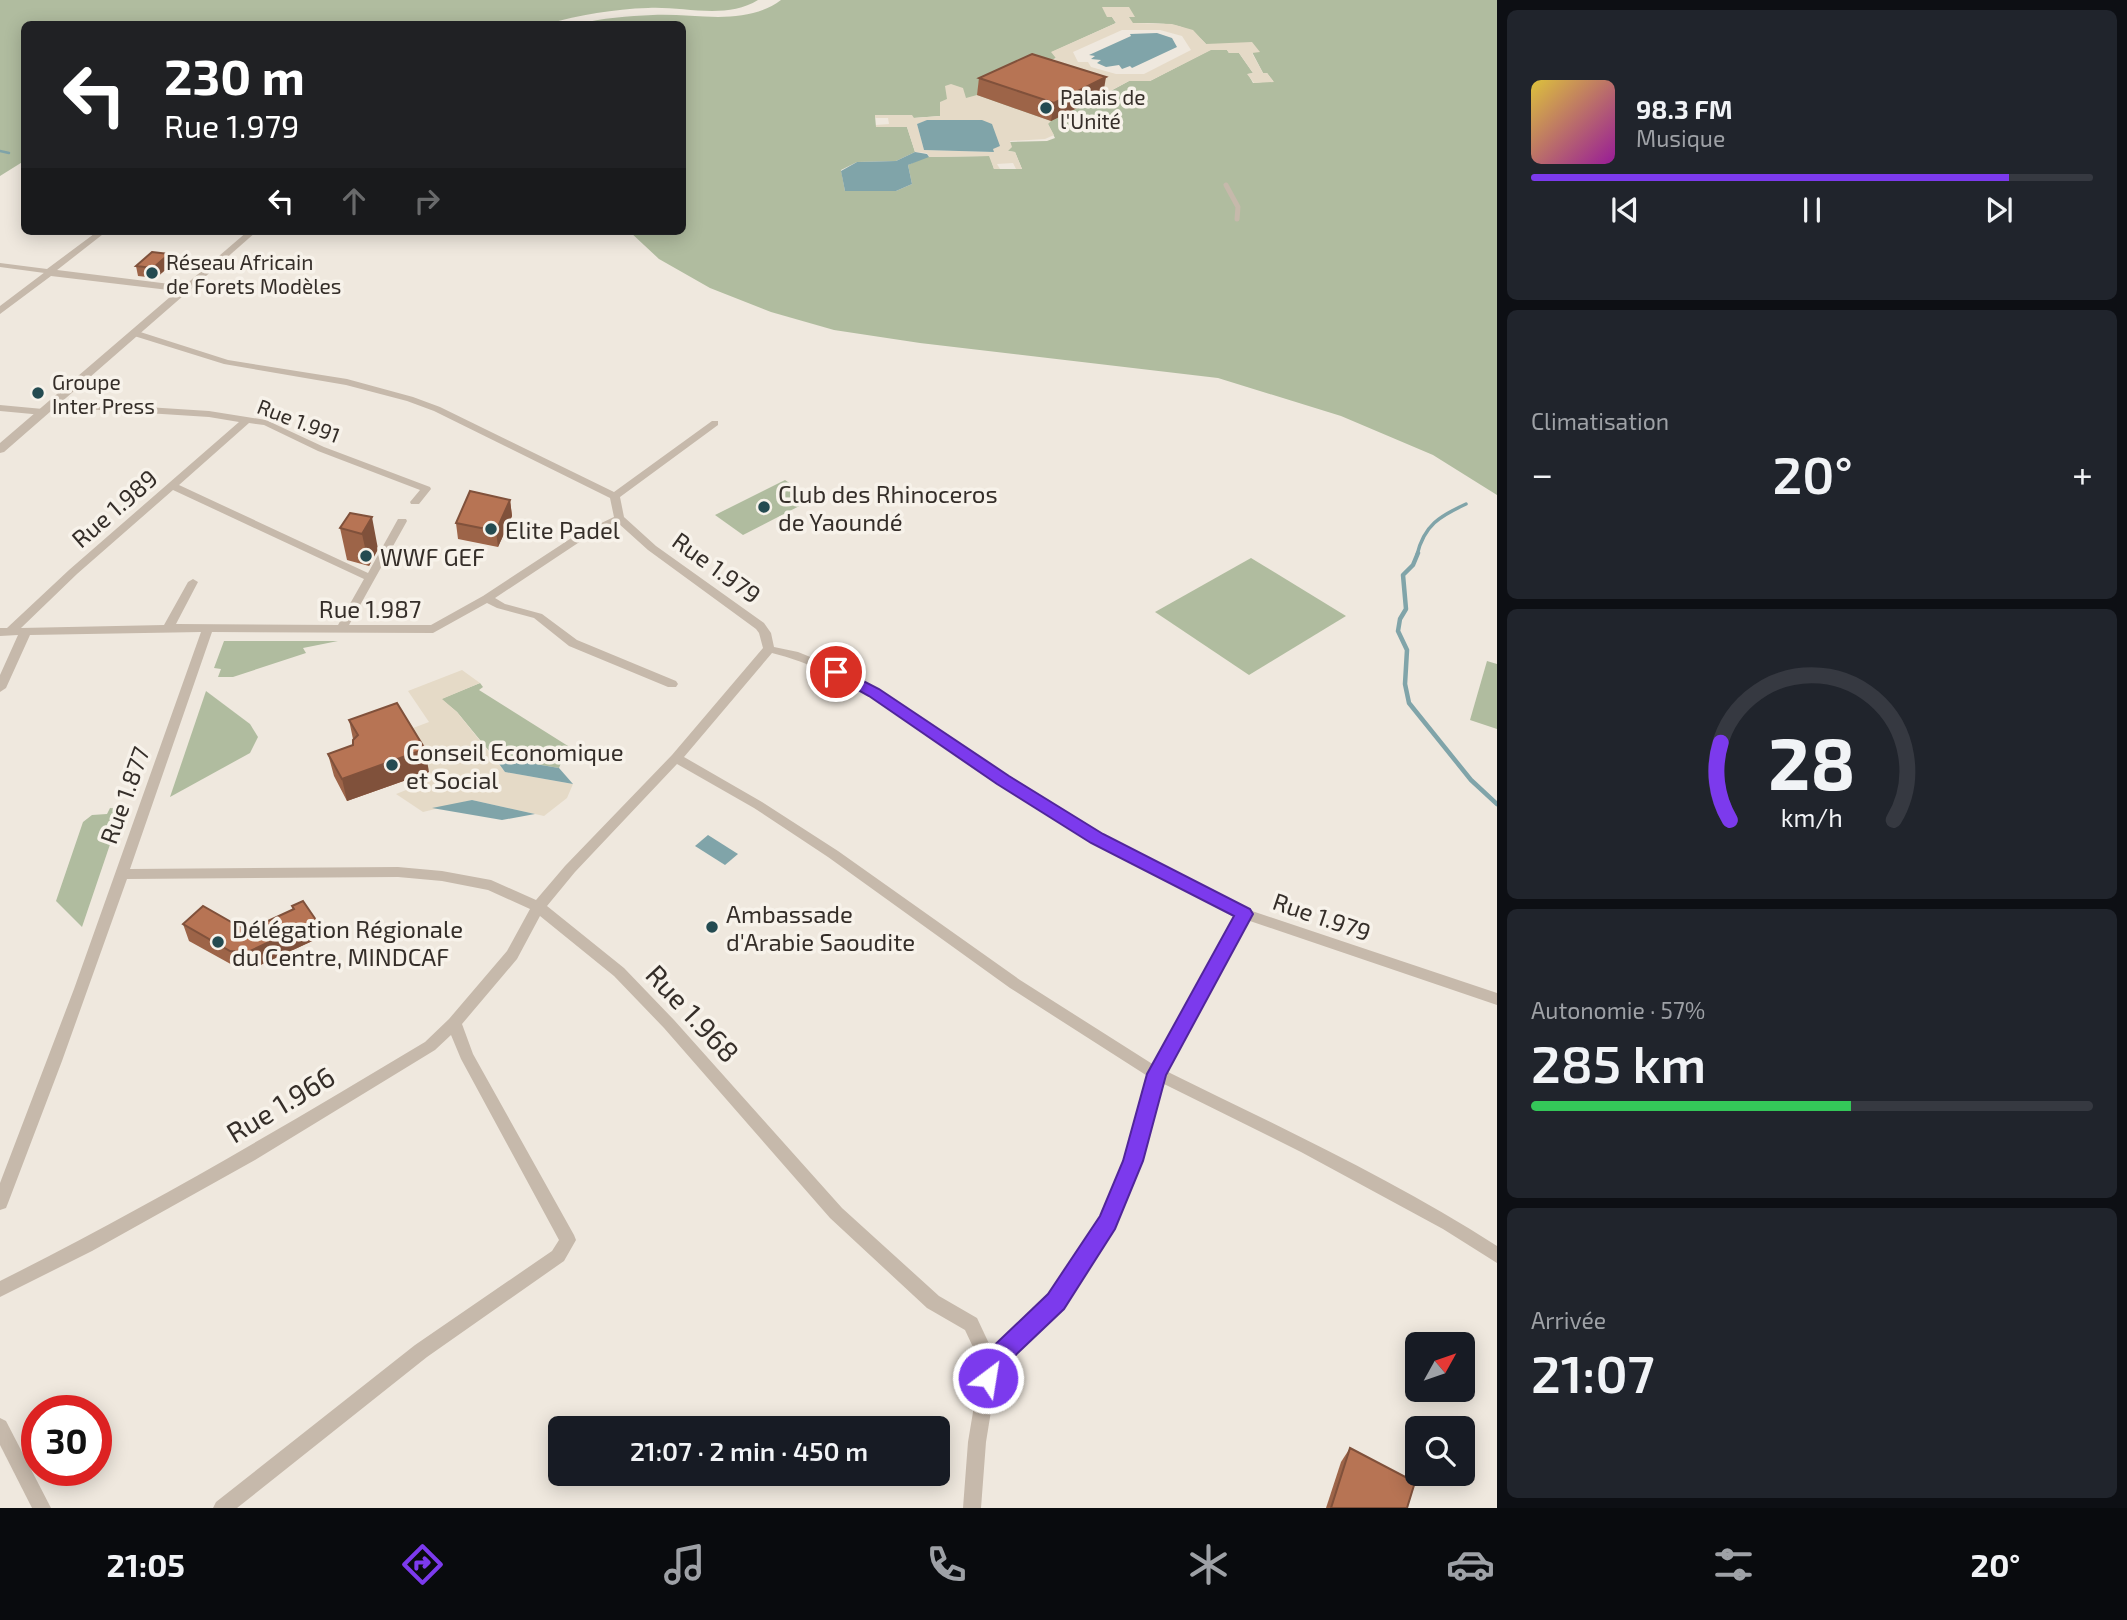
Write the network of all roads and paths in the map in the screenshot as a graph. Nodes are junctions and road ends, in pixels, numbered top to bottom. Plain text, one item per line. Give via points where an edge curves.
1 (1226, 185) dead end
2 (1237, 219) dead end
3 (98, 235) edge
4 (248, 235) edge
5 (0, 265) edge
6 (49, 272) junction
7 (186, 289) junction
8 (0, 311) edge
9 (134, 333) junction
10 (0, 408) edge
11 (48, 408) junction
12 (247, 420) junction
13 (715, 423) dead end
14 (0, 449) edge
15 (171, 485) junction
16 (615, 496) junction
17 (415, 502) dead end
18 (619, 518) junction
19 (402, 522) dead end
20 (370, 578) junction
21 (193, 582) dead end
22 (487, 598) junction
23 (168, 628) junction
24 (206, 630) junction
25 (26, 631) junction
26 (341, 631) junction
27 (5, 632) edge
28 (769, 649) junction
29 (672, 684) dead end
30 (0, 688) edge
31 (676, 758) junction
32 (120, 874) junction
33 (538, 907) junction
34 (1244, 914) junction
35 (1497, 999) edge
36 (454, 1023) junction
37 (1157, 1074) junction
38 (0, 1203) edge
39 (1497, 1255) edge
40 (0, 1289) edge
41 (990, 1364) junction
42 (0, 1427) edge
43 (41, 1508) edge
44 (222, 1508) edge
45 (972, 1508) edge

1 - 2 street via 1238,207
3 - 6 street
4 - 7 street
5 - 6 street
6 - 7 street
6 - 8 street
7 - 9 street
9 - 11 street
9 - 16 street via 227,362 346,382 410,399
10 - 11 street
11 - 12 street, Rue 1.991 via 209,414
11 - 14 street
12 - 15 street, Rue 1.989
12 - 17 street, Rue 1.991 via 265,423 426,489
13 - 16 street
15 - 20 street
15 - 27 street, Rue 1.989
16 - 18 street
18 - 22 street, Rue 1.987 via 580,537
18 - 28 street, Rue 1.979 via 652,548 760,625
19 - 20 street
20 - 26 street
21 - 23 street
22 - 26 street, Rue 1.987 via 433,629
22 - 29 street via 538,616 573,643
23 - 24 street
23 - 25 street
24 - 26 street, Rue 1.987
24 - 32 street, Rue 1.877
25 - 27 street, Rue 1.989
25 - 30 street
28 - 31 street, Rue 1.966
28 - 34 street, Rue 1.979 via 794,654 874,693 1097,838
31 - 33 street, Rue 1.966
31 - 37 street via 833,854 1015,984
32 - 33 street, Rue 1.968 via 398,872 491,885
32 - 38 street, Rue 1.877 via 50,1081
33 - 36 street, Rue 1.966 via 512,955
33 - 41 street, Rue 1.968 via 619,972 836,1213 933,1302 971,1324
34 - 35 street, Rue 1.979
34 - 37 street
36 - 40 street, Rue 1.966 via 430,1046 250,1155
36 - 44 street via 466,1055 568,1240 558,1256 421,1351
37 - 39 street via 1306,1147 1450,1224
37 - 41 street via 1133,1161 1108,1222 1056,1301
41 - 45 street
42 - 43 street

